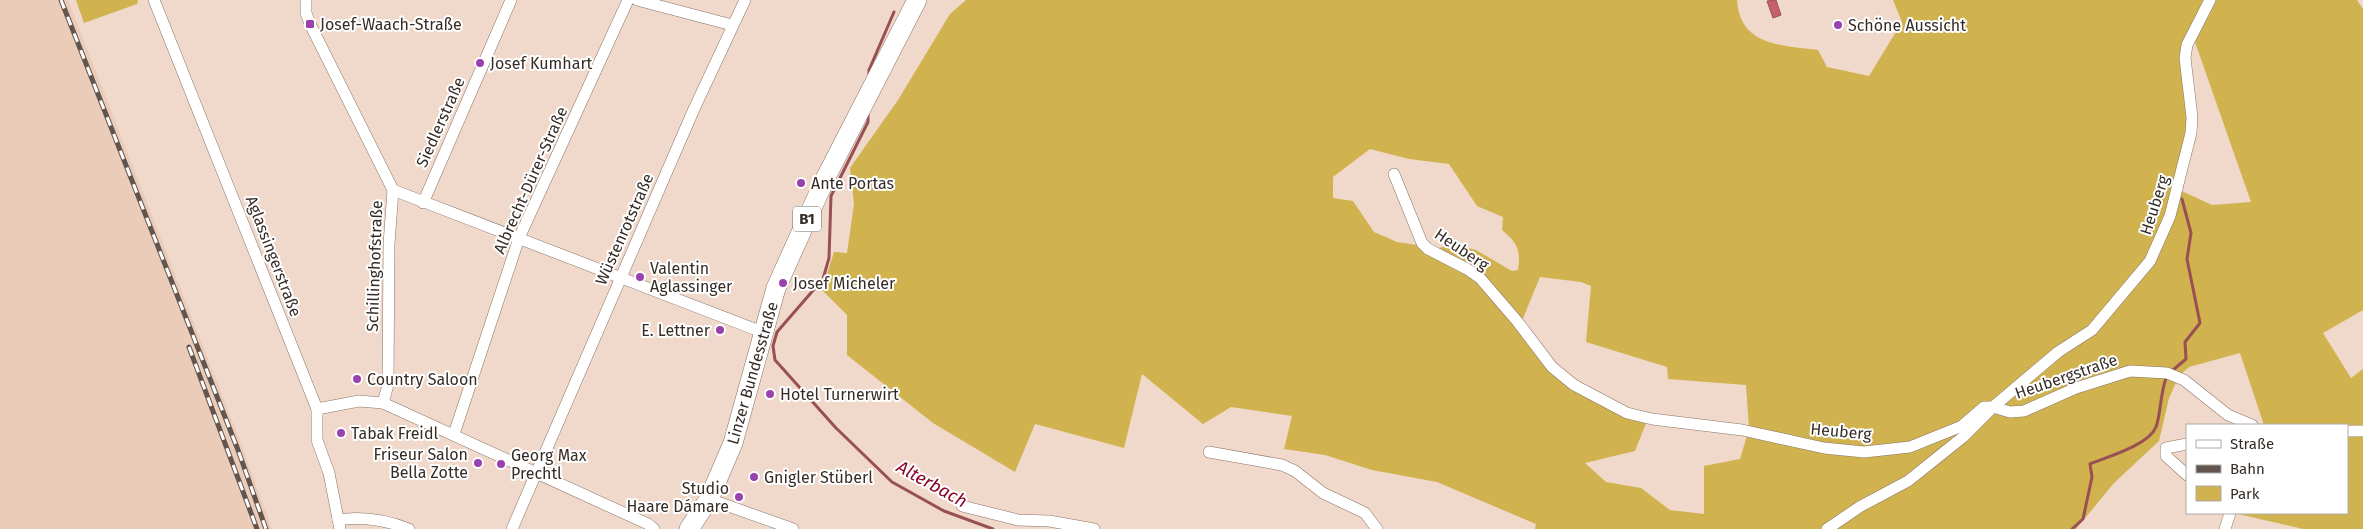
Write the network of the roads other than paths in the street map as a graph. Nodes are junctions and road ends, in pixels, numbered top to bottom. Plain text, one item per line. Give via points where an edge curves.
1 (154, 0) edge
2 (306, 0) edge
3 (511, 0) edge
4 (628, 0) edge
5 (637, 0) edge
6 (745, 0) edge
7 (917, 0) edge
8 (2210, 0) edge
9 (732, 25) junction
10 (1394, 174) dead end
11 (393, 190) junction
12 (423, 203) junction
13 (519, 238) junction
14 (621, 277) junction
15 (762, 332) junction
16 (383, 402) junction
17 (1993, 407) junction
18 (317, 409) junction
19 (2250, 424) edge
20 (2363, 431) edge
21 (2348, 432) edge
22 (454, 434) junction
23 (2186, 444) edge
24 (1209, 452) dead end
25 (536, 473) junction
26 (2186, 474) edge
27 (709, 499) junction
28 (962, 506) dead end
29 (2230, 514) edge
30 (339, 524) edge
31 (1015, 525) edge
32 (409, 529) edge
33 (512, 529) edge
34 (654, 529) edge
35 (689, 529) edge
36 (793, 529) edge
37 (1094, 529) edge
38 (1377, 529) edge
39 (1827, 529) edge
40 (2225, 529) edge

1 - 18 street, Aglassingerstraße
2 - 11 street, Schillinghofstraße via 310,24
3 - 12 street, Siedlerstraße
4 - 13 street, Albrecht-Dürer-Straße
5 - 9 street
6 - 9 street, Wüstenrotstraße
7 - 15 main road, Linzer Bundesstraße / B1 via 806,222 776,288
8 - 17 street, Heuberg via 2187,45 2185,58 2191,133 2170,216 2154,252 2092,330 2058,352
9 - 14 street, Wüstenrotstraße
10 - 17 street, Heuberg via 1422,243 1480,278 1552,367 1574,385 1627,413 1689,425 1742,430 1824,448 1864,452 1910,447 1962,426 1984,407
11 - 12 street
11 - 16 street, Schillinghofstraße via 389,244 388,385
12 - 13 street
13 - 14 street
13 - 22 street, Albrecht-Dürer-Straße
14 - 15 street
14 - 25 street, Wüstenrotstraße
15 - 27 main road, Linzer Bundesstraße / B1 via 733,443
16 - 18 street via 359,401
16 - 22 street
17 - 19 street, Heubergstraße via 2010,412 2024,411 2113,375 2130,371 2167,373 2184,380 2228,415
17 - 39 street via 1964,437 1908,481
18 - 30 street, Aglassingerstraße via 317,440 329,473
20 - 21 street
22 - 25 street
23 - 26 street via 2171,446 2165,452
24 - 38 street via 1282,465 1323,493 1365,513
25 - 33 street, Wüstenrotstraße
25 - 34 street
27 - 35 main road, Linzer Bundesstraße / B1
27 - 36 street
28 - 31 street
29 - 40 street
30 - 32 street via 369,518
31 - 37 street via 1049,520

